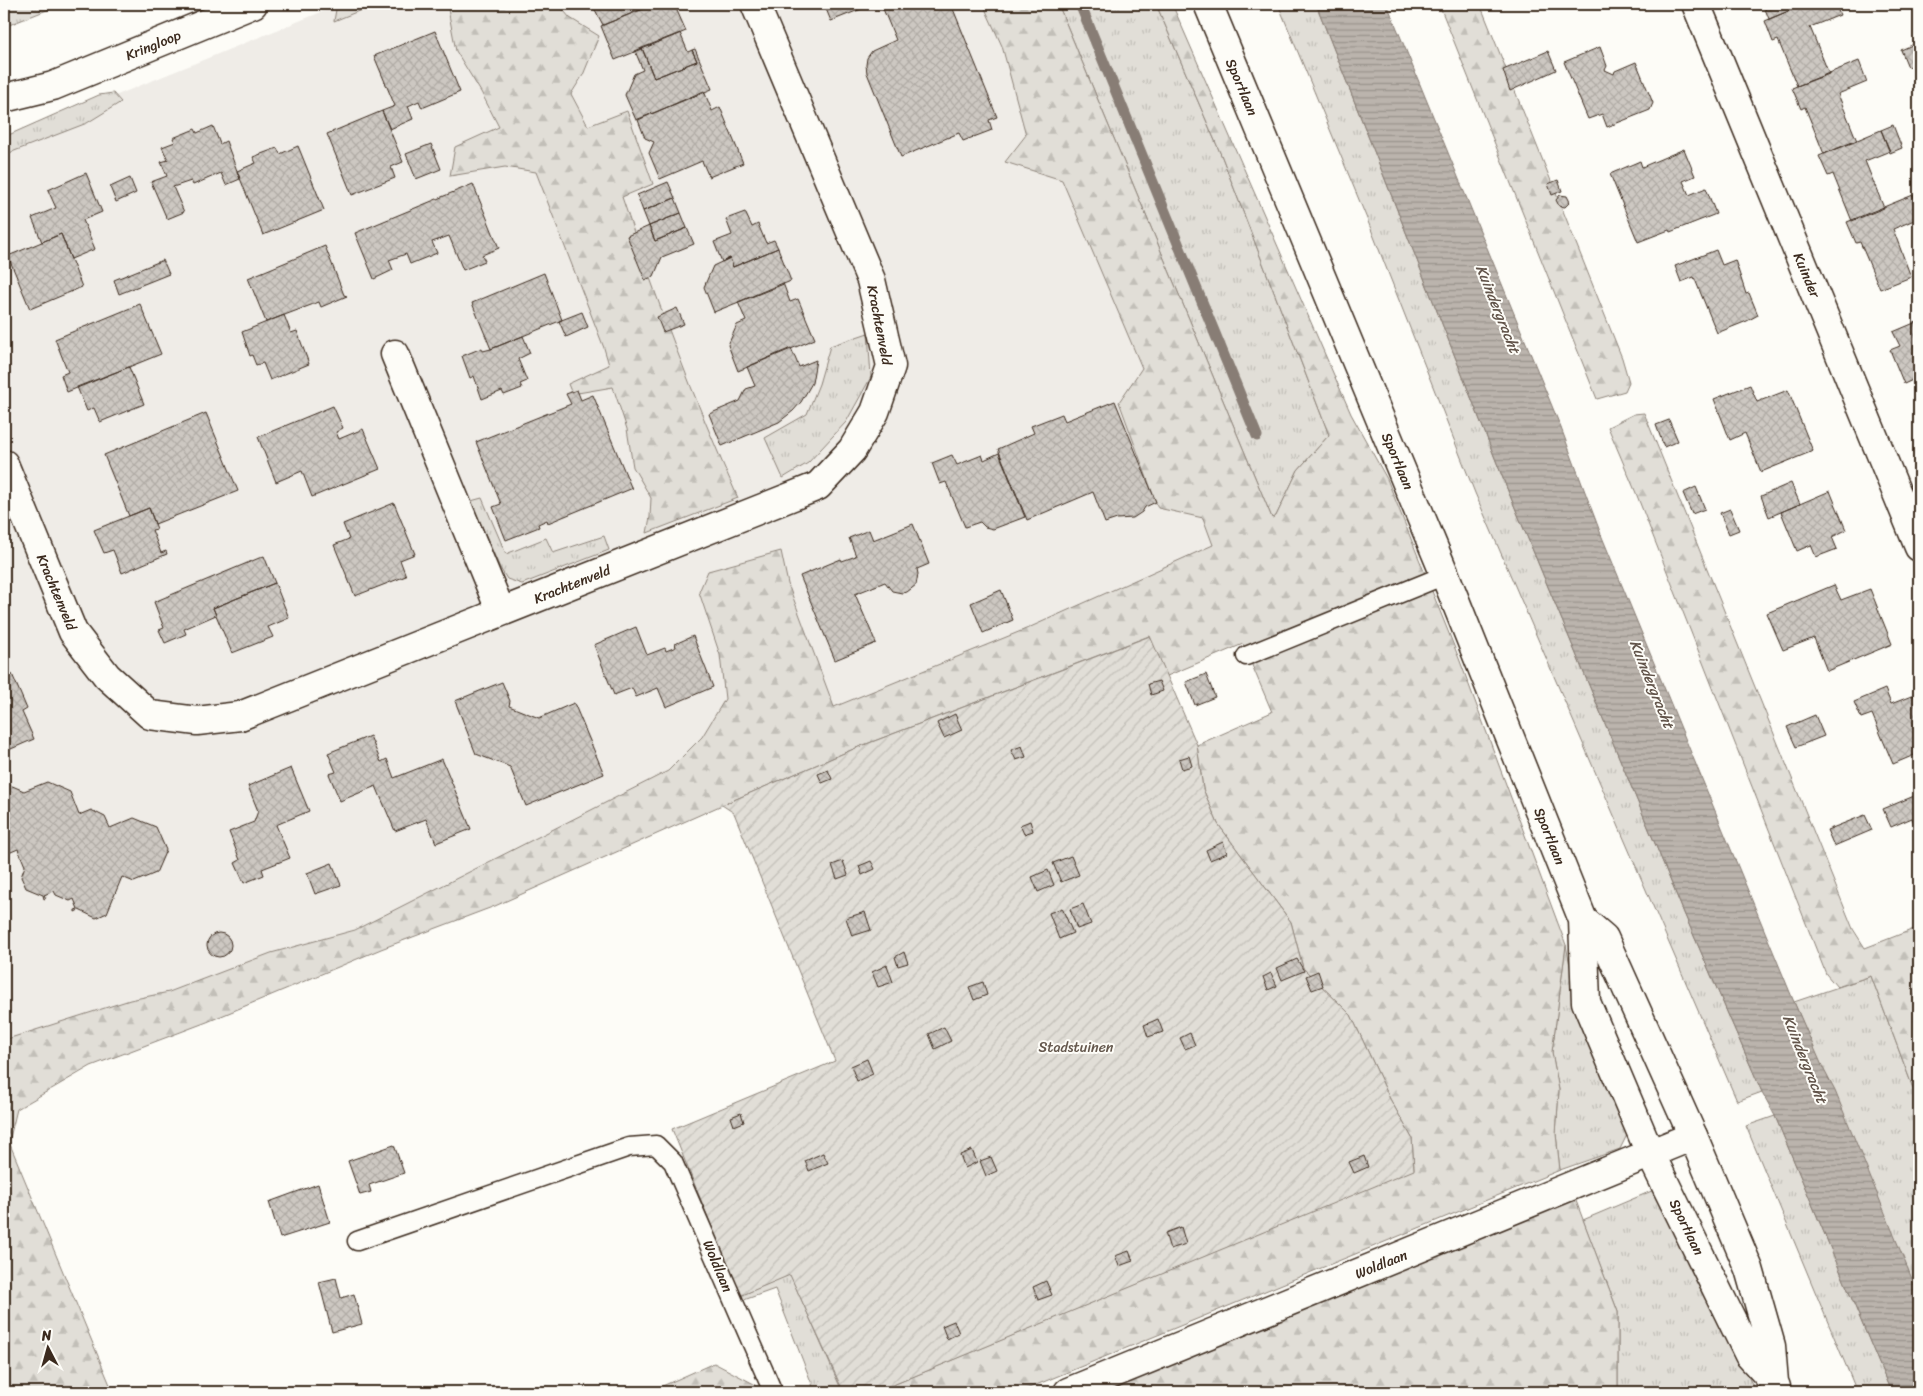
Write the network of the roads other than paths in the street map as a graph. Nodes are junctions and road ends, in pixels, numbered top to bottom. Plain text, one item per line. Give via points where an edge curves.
1 (252, 4) edge
2 (755, 4) edge
3 (1208, 4) edge
4 (1696, 4) edge
5 (53, 86) junction
6 (4, 98) edge
7 (4, 120) edge
8 (396, 354) dead end
9 (4, 464) edge
10 (1919, 547) edge
11 (1445, 575) junction
12 (502, 612) junction
13 (1246, 656) dead end
14 (1583, 920) junction
15 (1694, 1136) junction
16 (1650, 1153) junction
17 (357, 1240) dead end
18 (1776, 1387) edge
19 (773, 1392) edge
20 (1068, 1392) edge

1 - 5 street, Kringloop
2 - 12 street, Krachtenveld via 871,280 891,366 875,412 852,450 818,486
3 - 11 street, Sportlaan
4 - 10 street, Kuinder
5 - 6 street, Kringloop
5 - 7 street, Kringloop
8 - 12 street
9 - 12 street, Krachtenveld via 73,632 108,676 150,715 197,722 240,716
11 - 13 lane
11 - 14 street, Sportlaan
14 - 15 street, Sportlaan via 1604,938
14 - 16 street, Sportlaan via 1586,1002
15 - 16 street, Woldlaan
15 - 18 street, Sportlaan via 1749,1269 1771,1346
16 - 18 street, Sportlaan via 1749,1355
16 - 20 street, Woldlaan
17 - 19 lane, Woldlaan via 629,1147 656,1145 673,1162

